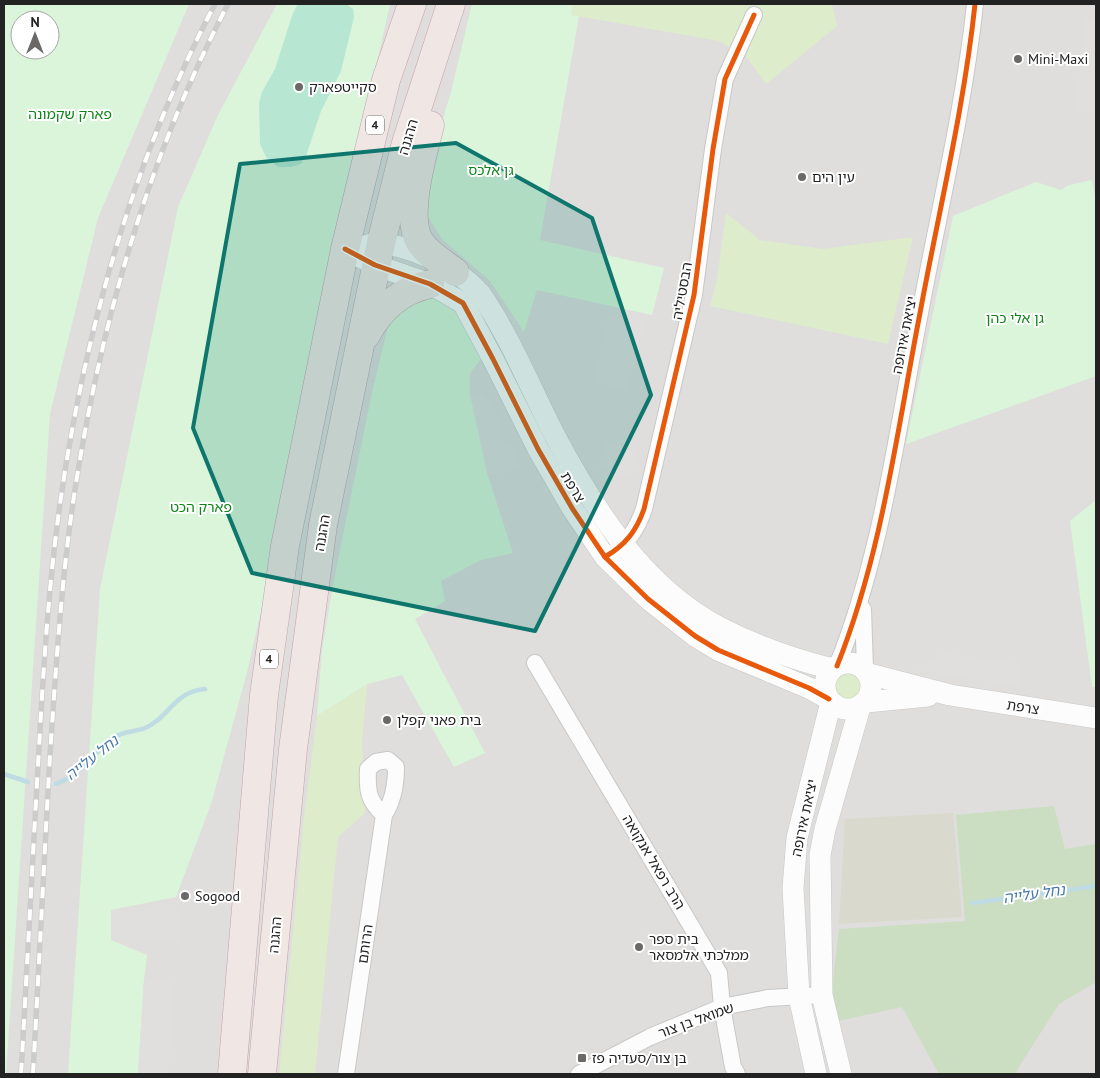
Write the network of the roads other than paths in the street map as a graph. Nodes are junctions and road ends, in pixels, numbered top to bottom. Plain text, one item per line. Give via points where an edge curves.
1 (412, 4) edge
2 (451, 4) edge
3 (456, 4) edge
4 (975, 4) edge
5 (754, 15) dead end
6 (345, 249) junction
7 (378, 254) junction
8 (455, 272) junction
9 (430, 284) junction
10 (360, 345) junction
11 (623, 546) junction
12 (605, 557) junction
13 (864, 592) junction
14 (535, 663) dead end
15 (835, 668) junction
16 (867, 672) junction
17 (950, 695) junction
18 (830, 700) junction
19 (863, 704) junction
20 (1096, 718) edge
21 (384, 815) dead end
22 (822, 994) junction
23 (799, 996) junction
24 (722, 1007) junction
25 (232, 1074) edge
26 (262, 1074) edge
27 (346, 1074) edge
28 (579, 1074) edge
29 (738, 1074) edge
30 (816, 1074) edge
31 (841, 1074) edge

1 - 6 highway, 4 via 386,80
2 - 7 highway, ההגנה via 406,143
3 - 8 highway via 454,26 421,162 414,228 424,247
4 - 13 street, יציאת אירופה via 966,82
5 - 11 street, הבסטיליה via 725,79 688,326 644,510 636,529
6 - 7 street, צרפת
6 - 25 highway, 4 via 292,510 264,695
7 - 8 street, צרפת via 419,254
7 - 9 street, צרפת
7 - 10 highway, ההגנה
8 - 11 street, צרפת via 470,283 490,308 555,435
9 - 10 highway via 410,290 388,304 373,320
9 - 12 street, צרפת via 456,298 468,310 538,449
10 - 26 highway, ההגנה via 323,525 306,636 292,749
11 - 12 street, הבסטיליה
11 - 15 street, צרפת via 663,586 717,626 754,644
12 - 18 street, צרפת via 648,599 695,636 732,657 809,688
13 - 15 street, יציאת אירופה
13 - 16 street, יציאת אירופה via 863,649
14 - 24 street, הרב רפאל אנקואה via 719,973
15 - 16 street via 852,663
15 - 18 street via 825,686
16 - 17 street, צרפת
16 - 19 street via 872,689
17 - 19 street, צרפת
17 - 20 street, צרפת
18 - 19 street via 845,709
18 - 23 street, יציאת אירופה via 797,838 792,888
19 - 22 street, יציאת אירופה via 825,828 820,855
21 - 27 street, הרותם
22 - 23 street, שמואל בן צור
22 - 31 street
23 - 24 street, שמואל בן צור
23 - 30 street
24 - 28 street, שמואל בן צור via 650,1037
24 - 29 street, הרב רפאל אנקואה

